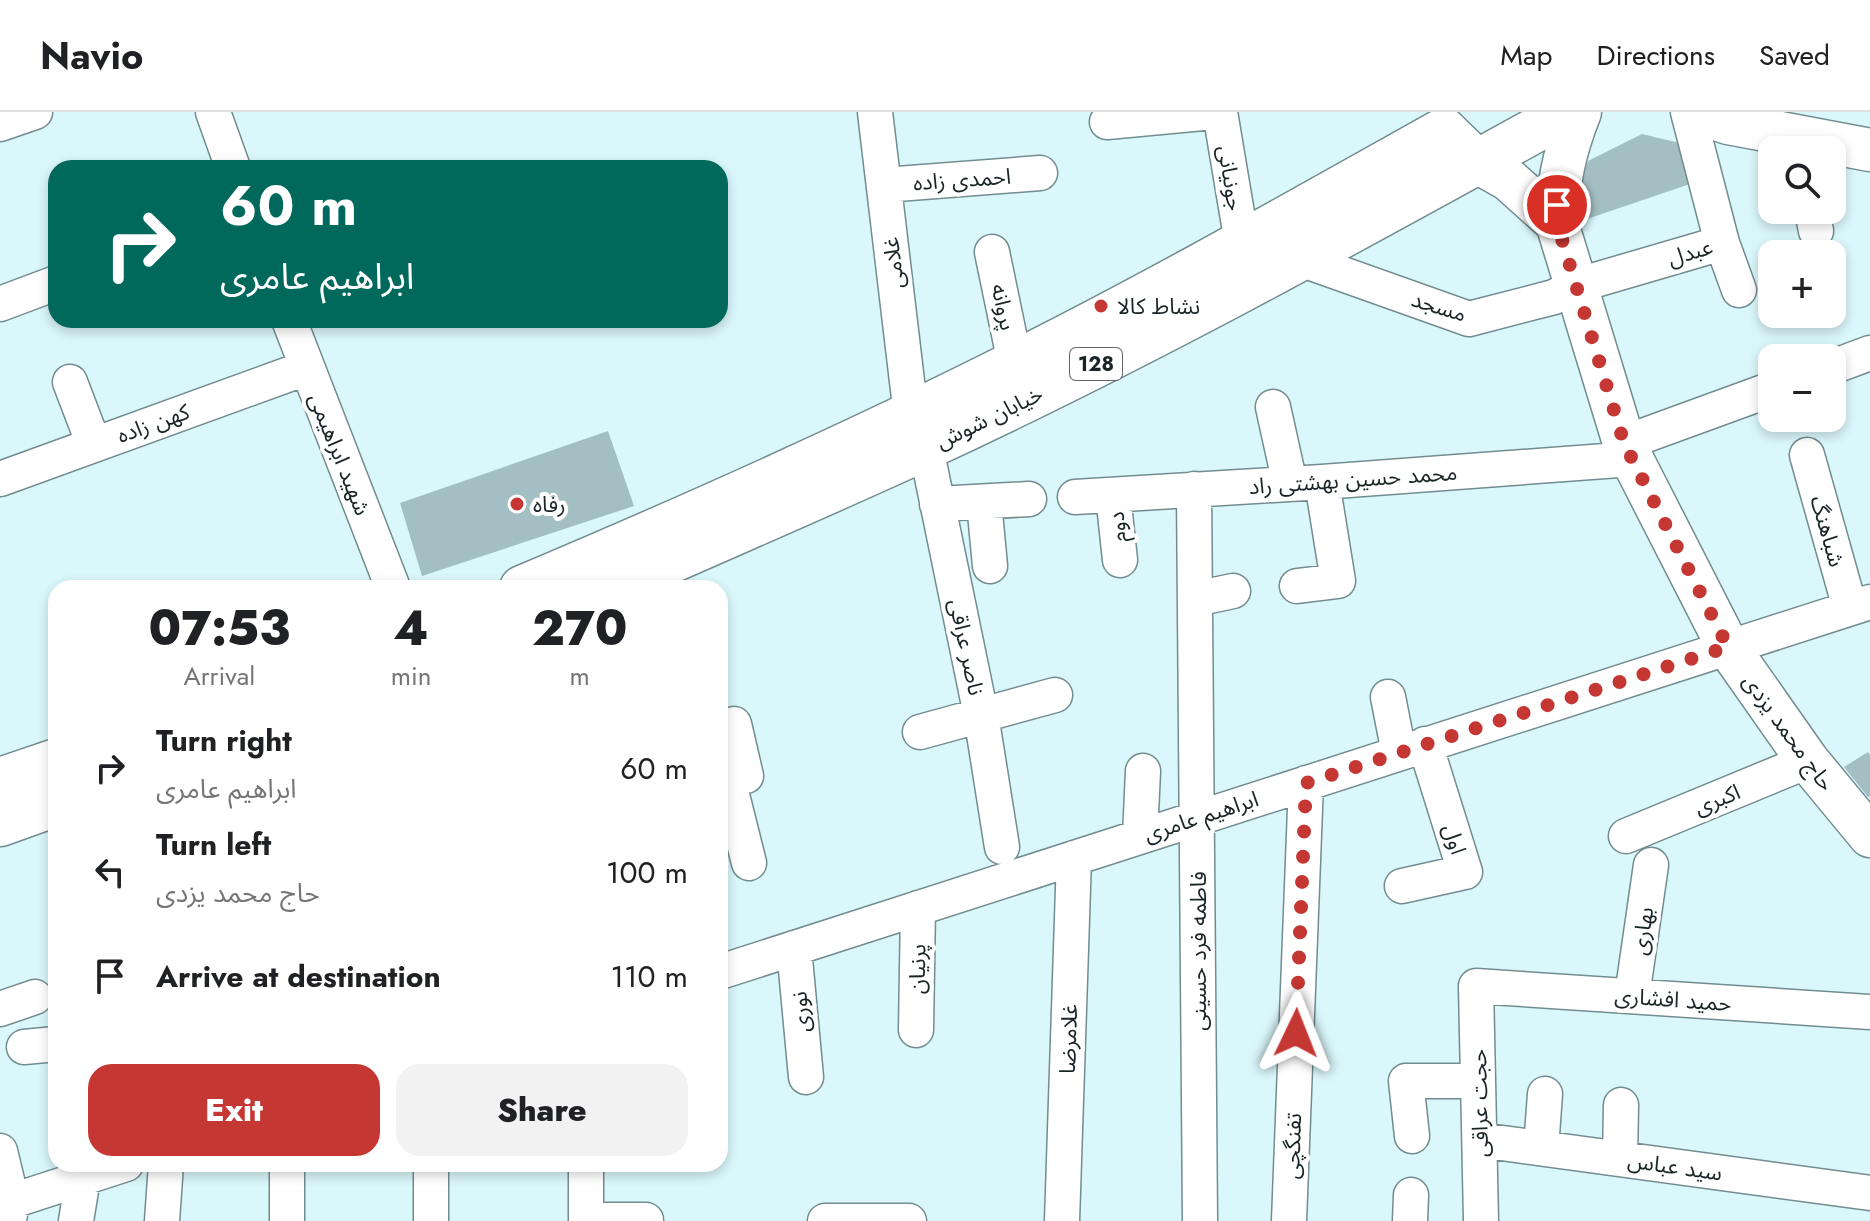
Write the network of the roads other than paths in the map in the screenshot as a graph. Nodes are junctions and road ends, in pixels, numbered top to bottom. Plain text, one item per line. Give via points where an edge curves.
1 (35, 112) edge
2 (213, 112) edge
3 (875, 112) edge
4 (1214, 112) edge
5 (1220, 112) edge
6 (1568, 112) edge
7 (1580, 112) edge
8 (1688, 112) edge
9 (1695, 112) edge
10 (1107, 122) dead end
11 (0, 124) edge
12 (1775, 136) edge
13 (1846, 148) edge
14 (1870, 150) edge
15 (230, 160) edge
16 (1477, 162) junction
17 (1040, 173) dead end
18 (884, 185) junction
19 (1557, 223) junction
20 (1242, 243) junction
21 (1722, 243) junction
22 (992, 252) dead end
23 (1303, 260) junction
24 (48, 286) edge
25 (1575, 286) junction
26 (1739, 290) dead end
27 (0, 304) edge
28 (292, 328) edge
29 (1870, 353) edge
30 (1846, 362) edge
31 (1015, 363) junction
32 (306, 368) junction
33 (70, 382) dead end
34 (1758, 395) edge
35 (1273, 407) dead end
36 (918, 431) junction
37 (94, 445) junction
38 (1628, 451) junction
39 (1807, 455) dead end
40 (0, 479) edge
41 (1306, 483) junction
42 (1194, 489) junction
43 (1113, 495) junction
44 (1075, 497) dead end
45 (1029, 499) dead end
46 (984, 502) junction
47 (937, 504) junction
48 (1120, 560) dead end
49 (990, 566) dead end
50 (390, 580) edge
51 (541, 580) edge
52 (626, 580) edge
53 (1297, 586) dead end
54 (1233, 591) dead end
55 (1195, 599) junction
56 (1860, 605) edge
57 (1728, 647) junction
58 (1055, 695) dead end
59 (1388, 697) dead end
60 (981, 715) junction
61 (734, 724) dead end
62 (920, 732) dead end
63 (1412, 748) junction
64 (1808, 761) junction
65 (48, 764) edge
66 (1143, 771) dead end
67 (731, 778) edge
68 (0, 780) edge
69 (1306, 783) junction
70 (48, 807) edge
71 (1197, 817) junction
72 (0, 824) edge
73 (1867, 826) edge
74 (1140, 836) junction
75 (1626, 836) dead end
76 (1002, 847) dead end
77 (1074, 858) junction
78 (749, 863) dead end
79 (1651, 865) dead end
80 (1402, 886) dead end
81 (918, 908) junction
82 (794, 948) junction
83 (728, 969) edge
84 (1476, 986) joint
85 (1632, 996) junction
86 (35, 997) dead end
87 (0, 1009) edge
88 (1870, 1012) edge
89 (916, 1030) dead end
90 (806, 1077) dead end
91 (1478, 1081) junction
92 (1545, 1094) dead end
93 (1621, 1105) dead end
94 (1412, 1136) dead end
95 (1480, 1140) junction
96 (1541, 1148) junction
97 (0, 1151) edge
98 (1620, 1159) junction
99 (101, 1172) edge
100 (165, 1172) edge
101 (287, 1172) edge
102 (431, 1172) edge
103 (586, 1172) edge
104 (83, 1178) junction
105 (1870, 1193) edge
106 (7, 1209) edge
107 (646, 1220) edge
108 (76, 1221) edge
109 (162, 1221) edge
110 (287, 1221) edge
111 (431, 1221) edge
112 (586, 1221) edge
113 (825, 1221) edge
114 (887, 1221) edge
115 (909, 1221) edge
116 (1062, 1221) edge
117 (1200, 1221) edge
118 (1289, 1221) edge
119 (1481, 1221) edge

1 - 11 street
2 - 15 street
3 - 18 street, غلامی
4 - 10 street
5 - 20 street, جونیانی
6 - 16 main road, خیابان شوش / 128
7 - 19 street, حاج محمد یزدی via 1565,150
8 - 21 street, عبدل
9 - 12 street
13 - 14 street
16 - 19 street via 1509,180
16 - 20 main road, خیابان شوش / 128 via 1444,130
16 - 23 main road, خیابان شوش / 128
17 - 18 street, احمدی زاده
18 - 36 street, غلامی
19 - 25 street, حاج محمد یزدی
20 - 31 main road, خیابان شوش / 128
21 - 25 street, عبدل
21 - 26 street
22 - 31 street, پروانه
23 - 25 street, مسجد via 1469,319 1554,297
23 - 36 main road, خیابان شوش / 128
24 - 27 street
25 - 38 street, حاج محمد یزدی
28 - 32 street, شهید ابراهیمی
29 - 30 street
31 - 36 main road, خیابان شوش / 128
32 - 37 street, کهن زاده
32 - 50 street, شهید ابراهیمی
33 - 37 street
34 - 38 street, محمد حسین بهشتی راد
35 - 41 street
36 - 47 street, ناصر عراقی
36 - 51 main road, خیابان شوش / 128
36 - 52 main road, خیابان شوش / 128
37 - 40 street, کهن زاده
38 - 41 street, محمد حسین بهشتی راد
38 - 57 street, حاج محمد یزدی
39 - 56 street, شباهنگ
41 - 42 street, محمد حسین بهشتی راد
41 - 53 street via 1338,581
42 - 43 street, محمد حسین بهشتی راد
42 - 55 street, فاطمه فرد حسینی
43 - 44 street, محمد حسین بهشتی راد
43 - 48 street, دوم
45 - 46 street
46 - 47 street
46 - 49 street
47 - 60 street, ناصر عراقی
54 - 55 street
55 - 71 street, فاطمه فرد حسینی
56 - 57 street, ابراهیم عامری
57 - 63 street, ابراهیم عامری
57 - 64 street, حاج محمد یزدی
58 - 60 street
59 - 63 street
60 - 62 street
60 - 76 street, ناصر عراقی
61 - 67 street
63 - 69 street, ابراهیم عامری
63 - 80 street, اول via 1465,872
64 - 73 street, حاج محمد یزدی
64 - 75 street, اکبری
65 - 68 main road
66 - 74 street
67 - 78 street
69 - 71 street, ابراهیم عامری
69 - 118 street, تفنگچی
70 - 72 main road
71 - 74 street, ابراهیم عامری
71 - 117 street, فاطمه فرد حسینی
74 - 77 street, ابراهیم عامری
77 - 81 street, ابراهیم عامری
77 - 116 street, غلامرضا
79 - 85 street, بهاری
81 - 82 street, ابراهیم عامری
81 - 89 street, پرنیان
82 - 83 street, ابراهیم عامری
82 - 90 street, نوری
84 - 85 street, حمید افشاری
84 - 91 street, حجت عراقی
85 - 88 street, حمید افشاری
86 - 87 street
91 - 94 street via 1406,1081
91 - 95 street, حجت عراقی
92 - 96 street
93 - 98 street
95 - 96 street, سید عباس
95 - 119 street, حجت عراقی
96 - 98 street, سید عباس
97 - 106 street
98 - 105 street, سید عباس
99 - 104 street
100 - 109 street
101 - 110 street
102 - 111 street
103 - 112 street
104 - 106 street
104 - 108 street
107 - 112 street
113 - 114 street
114 - 115 street

